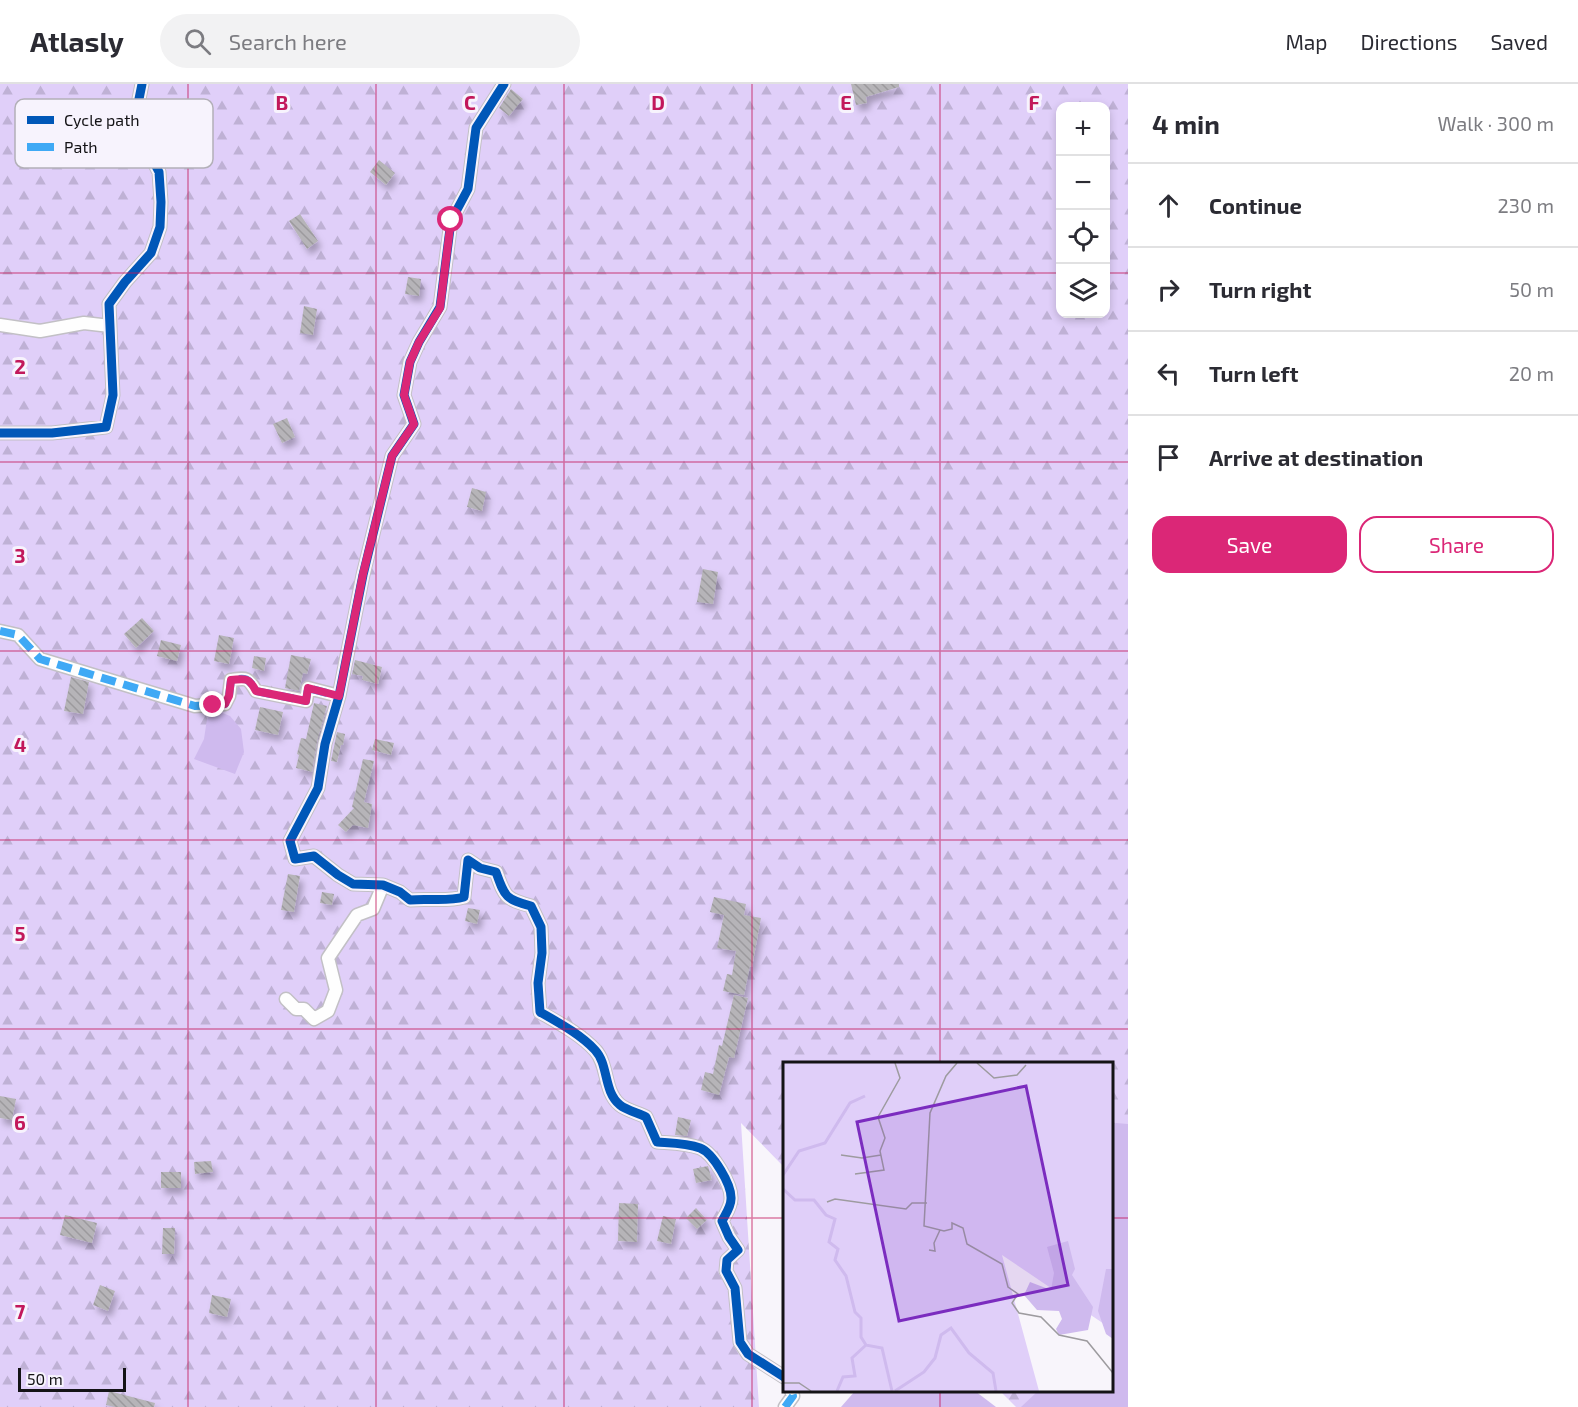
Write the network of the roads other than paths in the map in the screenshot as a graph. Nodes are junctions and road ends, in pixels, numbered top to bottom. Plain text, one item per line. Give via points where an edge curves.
1 (142, 84) edge
2 (504, 84) edge
3 (139, 99) edge
4 (157, 168) edge
5 (0, 325) edge
6 (110, 326) junction
7 (0, 433) edge
8 (0, 631) edge
9 (339, 696) junction
10 (383, 885) junction
11 (286, 999) dead end
12 (783, 1376) edge
13 (792, 1392) edge
14 (785, 1407) edge

1 - 3 street
2 - 9 street via 476,128 468,189 451,220 440,308 410,362 404,395 414,424 392,456
4 - 6 street via 160,227 151,253 109,304
5 - 6 street via 40,332 84,323
6 - 7 street via 113,395 106,427
8 - 9 street via 18,635 40,659 195,706 225,704 231,680 243,678 256,691 306,701 308,688
9 - 10 street via 318,788 290,842 295,859 314,856 353,884
10 - 11 street via 373,909 357,915 328,958 336,990 328,1011 314,1019
10 - 12 street via 410,900 465,897 468,860 496,872 503,891 512,901 531,906 541,927 540,1012 596,1051 608,1088 620,1105 646,1117 657,1142 702,1148 719,1167 730,1188 731,1202 722,1221 738,1251 727,1260 726,1271 735,1288 740,1342 748,1354
13 - 14 street

